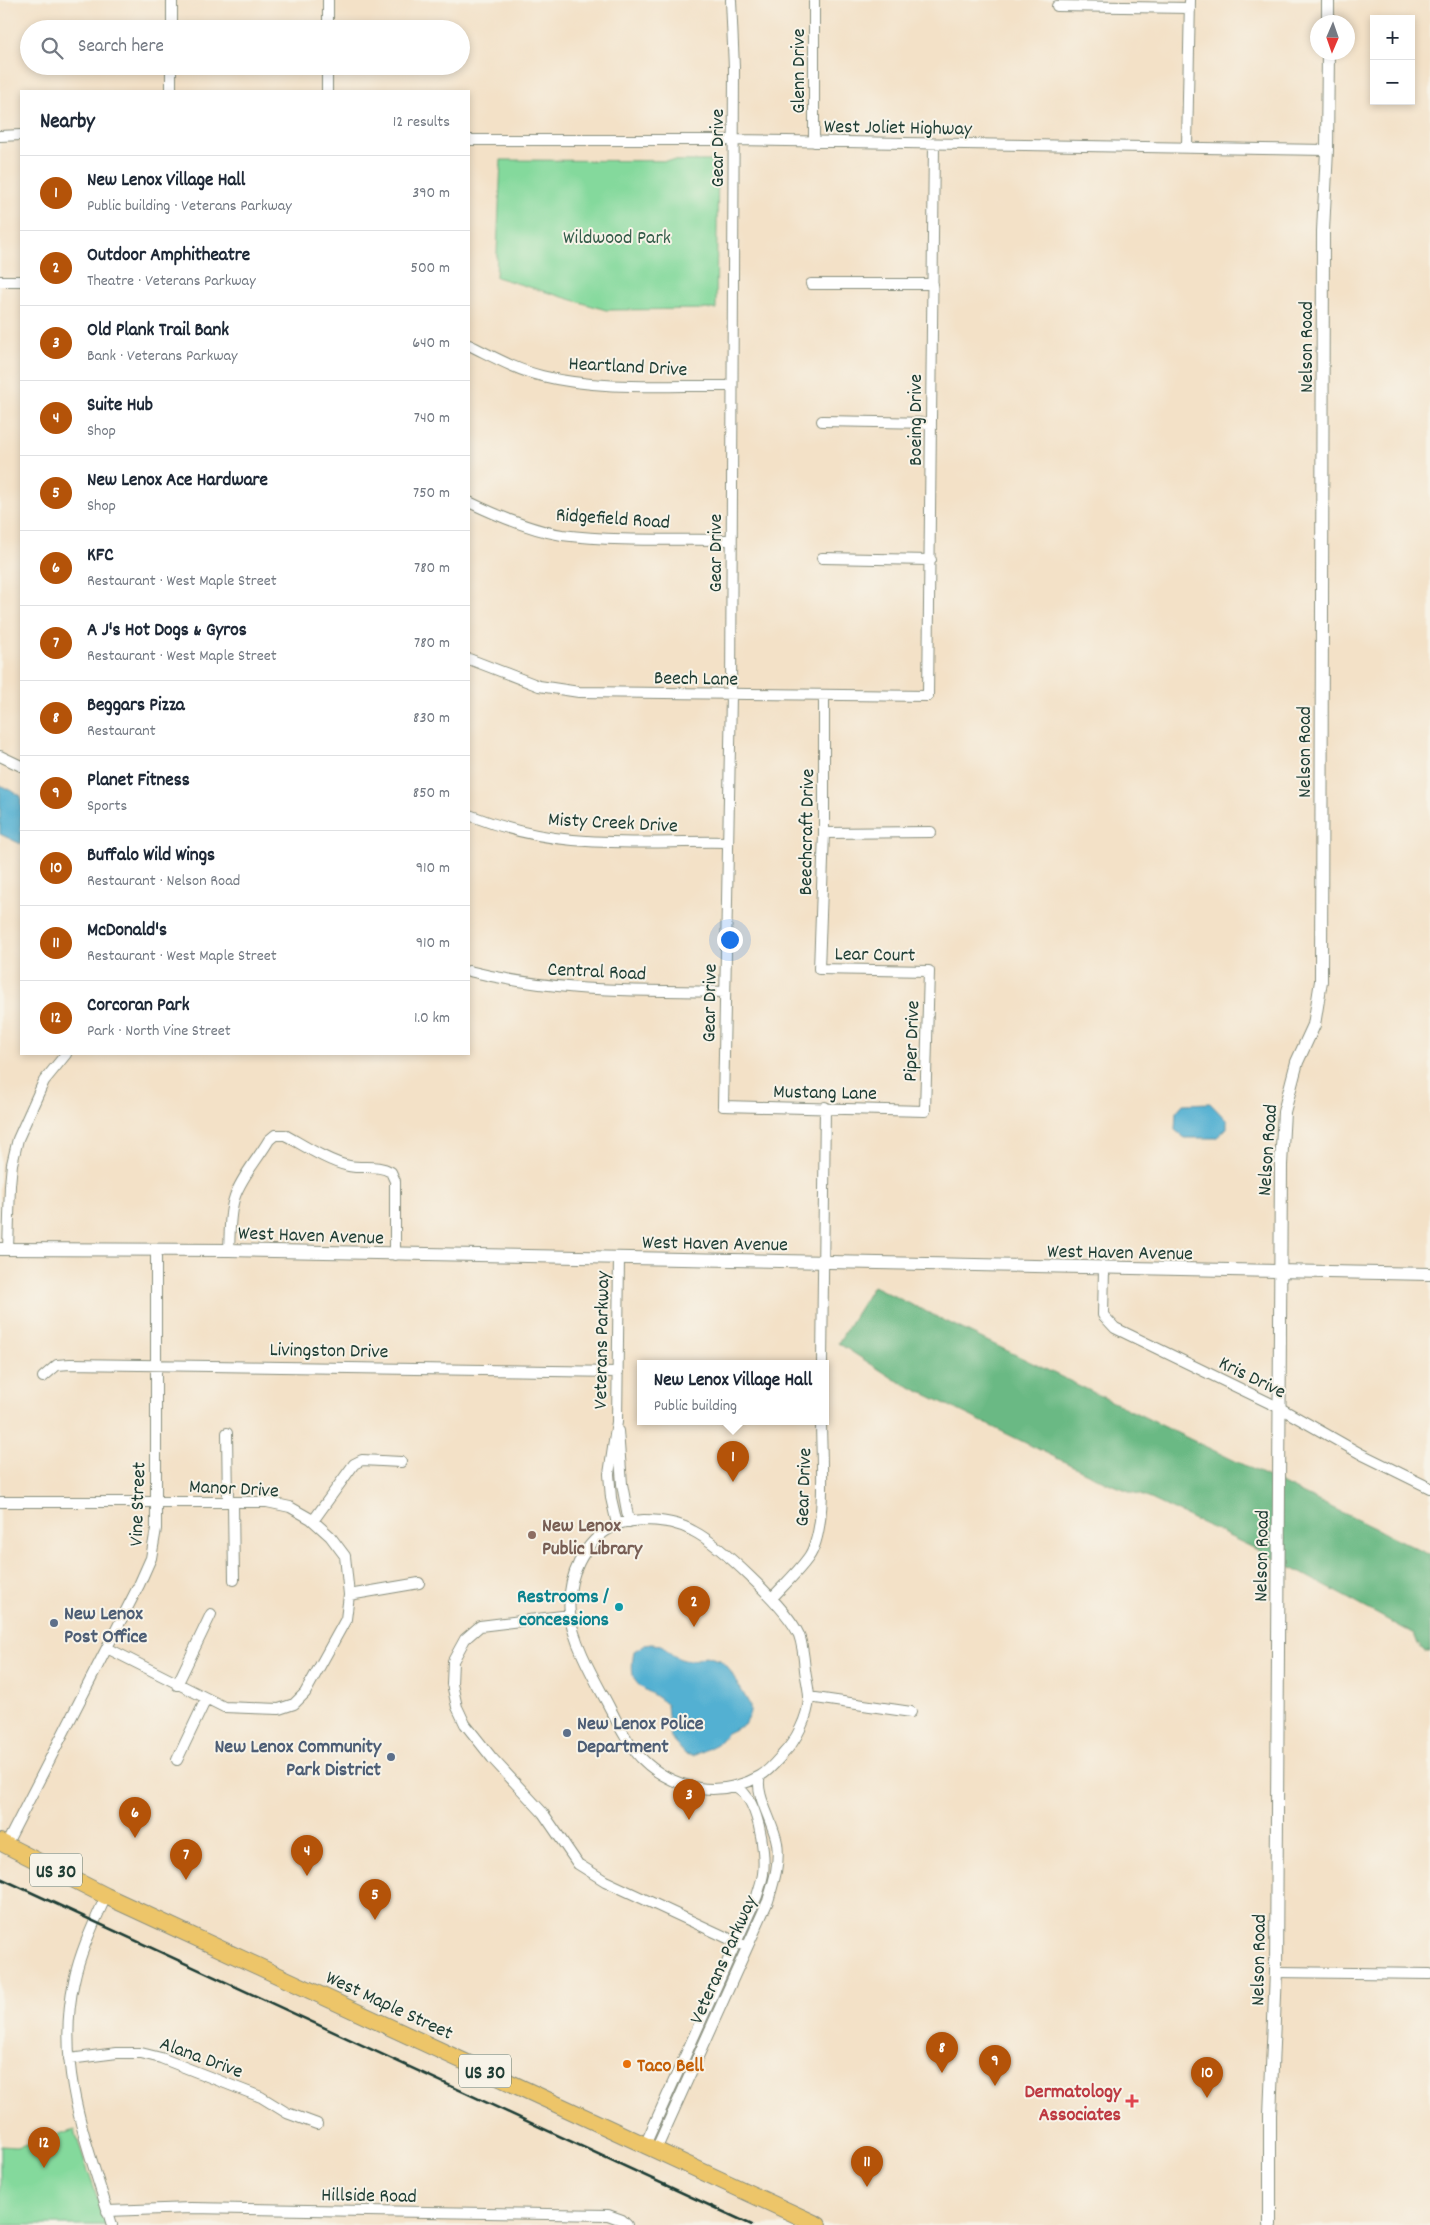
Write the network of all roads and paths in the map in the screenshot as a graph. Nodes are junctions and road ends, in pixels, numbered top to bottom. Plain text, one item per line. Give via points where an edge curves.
1 (172, 0) edge
2 (328, 0) edge
3 (731, 0) edge
4 (814, 0) edge
5 (1328, 0) edge
6 (1190, 4) edge
7 (1057, 6) dead end
8 (1328, 15) edge
9 (172, 20) edge
10 (328, 20) edge
11 (1328, 60) edge
12 (171, 75) edge
13 (327, 75) edge
14 (171, 90) edge
15 (327, 90) edge
16 (0, 136) edge
17 (20, 136) edge
18 (470, 140) edge
19 (734, 140) junction
20 (814, 142) junction
21 (934, 144) junction
22 (1187, 146) junction
23 (1328, 150) junction
24 (0, 281) edge
25 (20, 281) edge
26 (811, 284) dead end
27 (933, 284) junction
28 (470, 345) edge
29 (732, 386) junction
30 (822, 421) dead end
31 (931, 423) junction
32 (470, 502) edge
33 (731, 540) junction
34 (822, 558) dead end
35 (931, 560) junction
36 (470, 659) edge
37 (731, 695) junction
38 (824, 696) junction
39 (928, 696) joint
40 (0, 756) edge
41 (20, 766) edge
42 (470, 815) edge
43 (931, 832) dead end
44 (824, 833) junction
45 (728, 842) junction
46 (819, 969) joint
47 (470, 971) edge
48 (929, 971) joint
49 (726, 992) junction
50 (65, 1055) edge
51 (723, 1106) joint
52 (824, 1107) junction
53 (926, 1111) joint
54 (4, 1249) edge
55 (156, 1250) junction
56 (229, 1250) junction
57 (395, 1255) junction
58 (619, 1258) junction
59 (823, 1264) junction
60 (1104, 1269) junction
61 (1281, 1273) junction
62 (1430, 1274) edge
63 (822, 1360) edge
64 (154, 1364) junction
65 (618, 1372) junction
66 (43, 1376) dead end
67 (1280, 1408) junction
68 (617, 1422) junction
69 (821, 1425) edge
70 (227, 1433) dead end
71 (401, 1462) dead end
72 (1430, 1488) edge
73 (155, 1501) junction
74 (0, 1502) edge
75 (230, 1502) junction
76 (313, 1521) junction
77 (629, 1522) junction
78 (617, 1524) junction
79 (234, 1580) dead end
80 (419, 1583) dead end
81 (349, 1595) junction
82 (772, 1598) junction
83 (211, 1614) dead end
84 (570, 1615) junction
85 (107, 1648) junction
86 (177, 1684) junction
87 (809, 1697) junction
88 (206, 1699) junction
89 (911, 1712) dead end
90 (177, 1760) dead end
91 (760, 1776) junction
92 (734, 1786) junction
93 (3, 1843) edge
94 (106, 1896) junction
95 (736, 1941) junction
96 (746, 1947) junction
97 (1276, 1972) junction
98 (1430, 1974) edge
99 (69, 2059) junction
100 (317, 2124) dead end
101 (650, 2147) junction
102 (107, 2211) junction
103 (112, 2225) edge
104 (627, 2225) edge
105 (818, 2225) edge
106 (1270, 2225) edge

1 - 9 street
2 - 10 street
3 - 19 street, Gear Drive
4 - 20 street, Glenn Drive
5 - 8 street
6 - 7 street
6 - 22 street
11 - 23 street, Nelson Road
12 - 14 street
13 - 15 street
16 - 17 street
18 - 19 street, West Joliet Highway
19 - 20 street, West Joliet Highway
19 - 29 street, Gear Drive
20 - 21 street, West Joliet Highway
21 - 22 street, West Joliet Highway
21 - 27 street, Boeing Drive
22 - 23 street, West Joliet Highway
23 - 61 street, Nelson Road via 1323,231 1322,981 1314,1025 1297,1062 1284,1112
24 - 25 street
26 - 27 street
27 - 31 street, Boeing Drive
28 - 29 street, Heartland Drive via 541,376 584,384
29 - 33 street, Gear Drive
30 - 31 street
31 - 35 street, Boeing Drive
32 - 33 street, Ridgefield Road via 518,523 561,535
33 - 37 street, Gear Drive
34 - 35 street
35 - 39 street, Boeing Drive
36 - 37 street, Beech Lane via 514,678 558,690 598,694
37 - 38 street, Beech Lane
37 - 45 street, Gear Drive
38 - 39 street, Beech Lane
38 - 44 street, Beechcraft Drive
40 - 41 street
42 - 45 street, Misty Creek Drive via 490,824 576,841
43 - 44 street
44 - 46 street, Beechcraft Drive
45 - 49 street, Gear Drive
46 - 48 street, Lear Court
47 - 49 street, Central Road via 532,984 574,988
48 - 53 street, Piper Drive
49 - 51 street, Gear Drive
50 - 54 street via 44,1081 18,1139 12,1164
51 - 52 street, Mustang Lane
52 - 53 street, Mustang Lane
52 - 59 street
54 - 55 street, West Haven Avenue
55 - 56 street, West Haven Avenue
55 - 64 street, Vine Street
56 - 57 street, West Haven Avenue
56 - 57 street via 231,1215 240,1183 269,1140 275,1135 285,1135 350,1166 377,1167 391,1172 395,1182
57 - 58 street, West Haven Avenue
58 - 59 street, West Haven Avenue
58 - 65 street, Veterans Parkway
59 - 60 street, West Haven Avenue
59 - 63 street
60 - 61 street, West Haven Avenue
60 - 67 street, Kris Drive via 1103,1316 1115,1328
61 - 62 street, West Haven Avenue
61 - 67 street, Nelson Road
64 - 65 street, Livingston Drive
64 - 66 street, Livingston Drive via 70,1364 57,1366
64 - 73 street, Vine Street
65 - 68 street, Veterans Parkway
67 - 72 street, Kris Drive
67 - 97 street, Nelson Road
68 - 77 street, Veterans Parkway
68 - 78 street, Veterans Parkway via 609,1474
69 - 82 street, Gear Drive via 821,1525 809,1557
70 - 75 street
71 - 76 street via 362,1460 354,1464
73 - 74 street, Manor Drive
73 - 75 street, Manor Drive
73 - 85 street, Vine Street via 156,1529 151,1558
75 - 76 street, Manor Drive via 267,1502 290,1507
75 - 79 street
76 - 81 street, Manor Drive via 345,1556
77 - 78 street
77 - 82 street via 666,1520 692,1530 706,1538
78 - 84 street via 587,1549 577,1566 570,1587
80 - 81 street
81 - 88 street, Manor Drive via 346,1619 305,1693 294,1704 279,1709 237,1709
82 - 87 street via 799,1636
83 - 86 street
84 - 92 street via 584,1660 631,1746 641,1758 661,1775 682,1784 708,1791
84 - 95 street via 480,1626 465,1639 453,1661 452,1684 465,1724 543,1813 578,1864 605,1881
85 - 86 street, Manor Drive
85 - 93 street, Vine Street
86 - 88 street, Manor Drive
87 - 89 street
87 - 91 street via 798,1731 786,1751
88 - 90 street
91 - 92 street
91 - 96 street, Veterans Parkway via 761,1796 777,1844 777,1872
92 - 95 street, Veterans Parkway via 750,1800 764,1848 763,1874 757,1896
93 - 94 main road, West Maple Street / US 30
94 - 99 street via 74,1980 68,2018
94 - 101 main road, West Maple Street / US 30
95 - 96 street
95 - 101 street, Veterans Parkway
96 - 101 street, Veterans Parkway
97 - 98 street
97 - 106 street, Nelson Road via 1270,2115
99 - 100 street, Alana Drive via 117,2053 141,2053 161,2058 244,2090 287,2113
99 - 102 street via 76,2105
101 - 105 main road, West Maple Street / US 30
102 - 103 street
102 - 104 street, Hillside Road via 191,2208 608,2215

